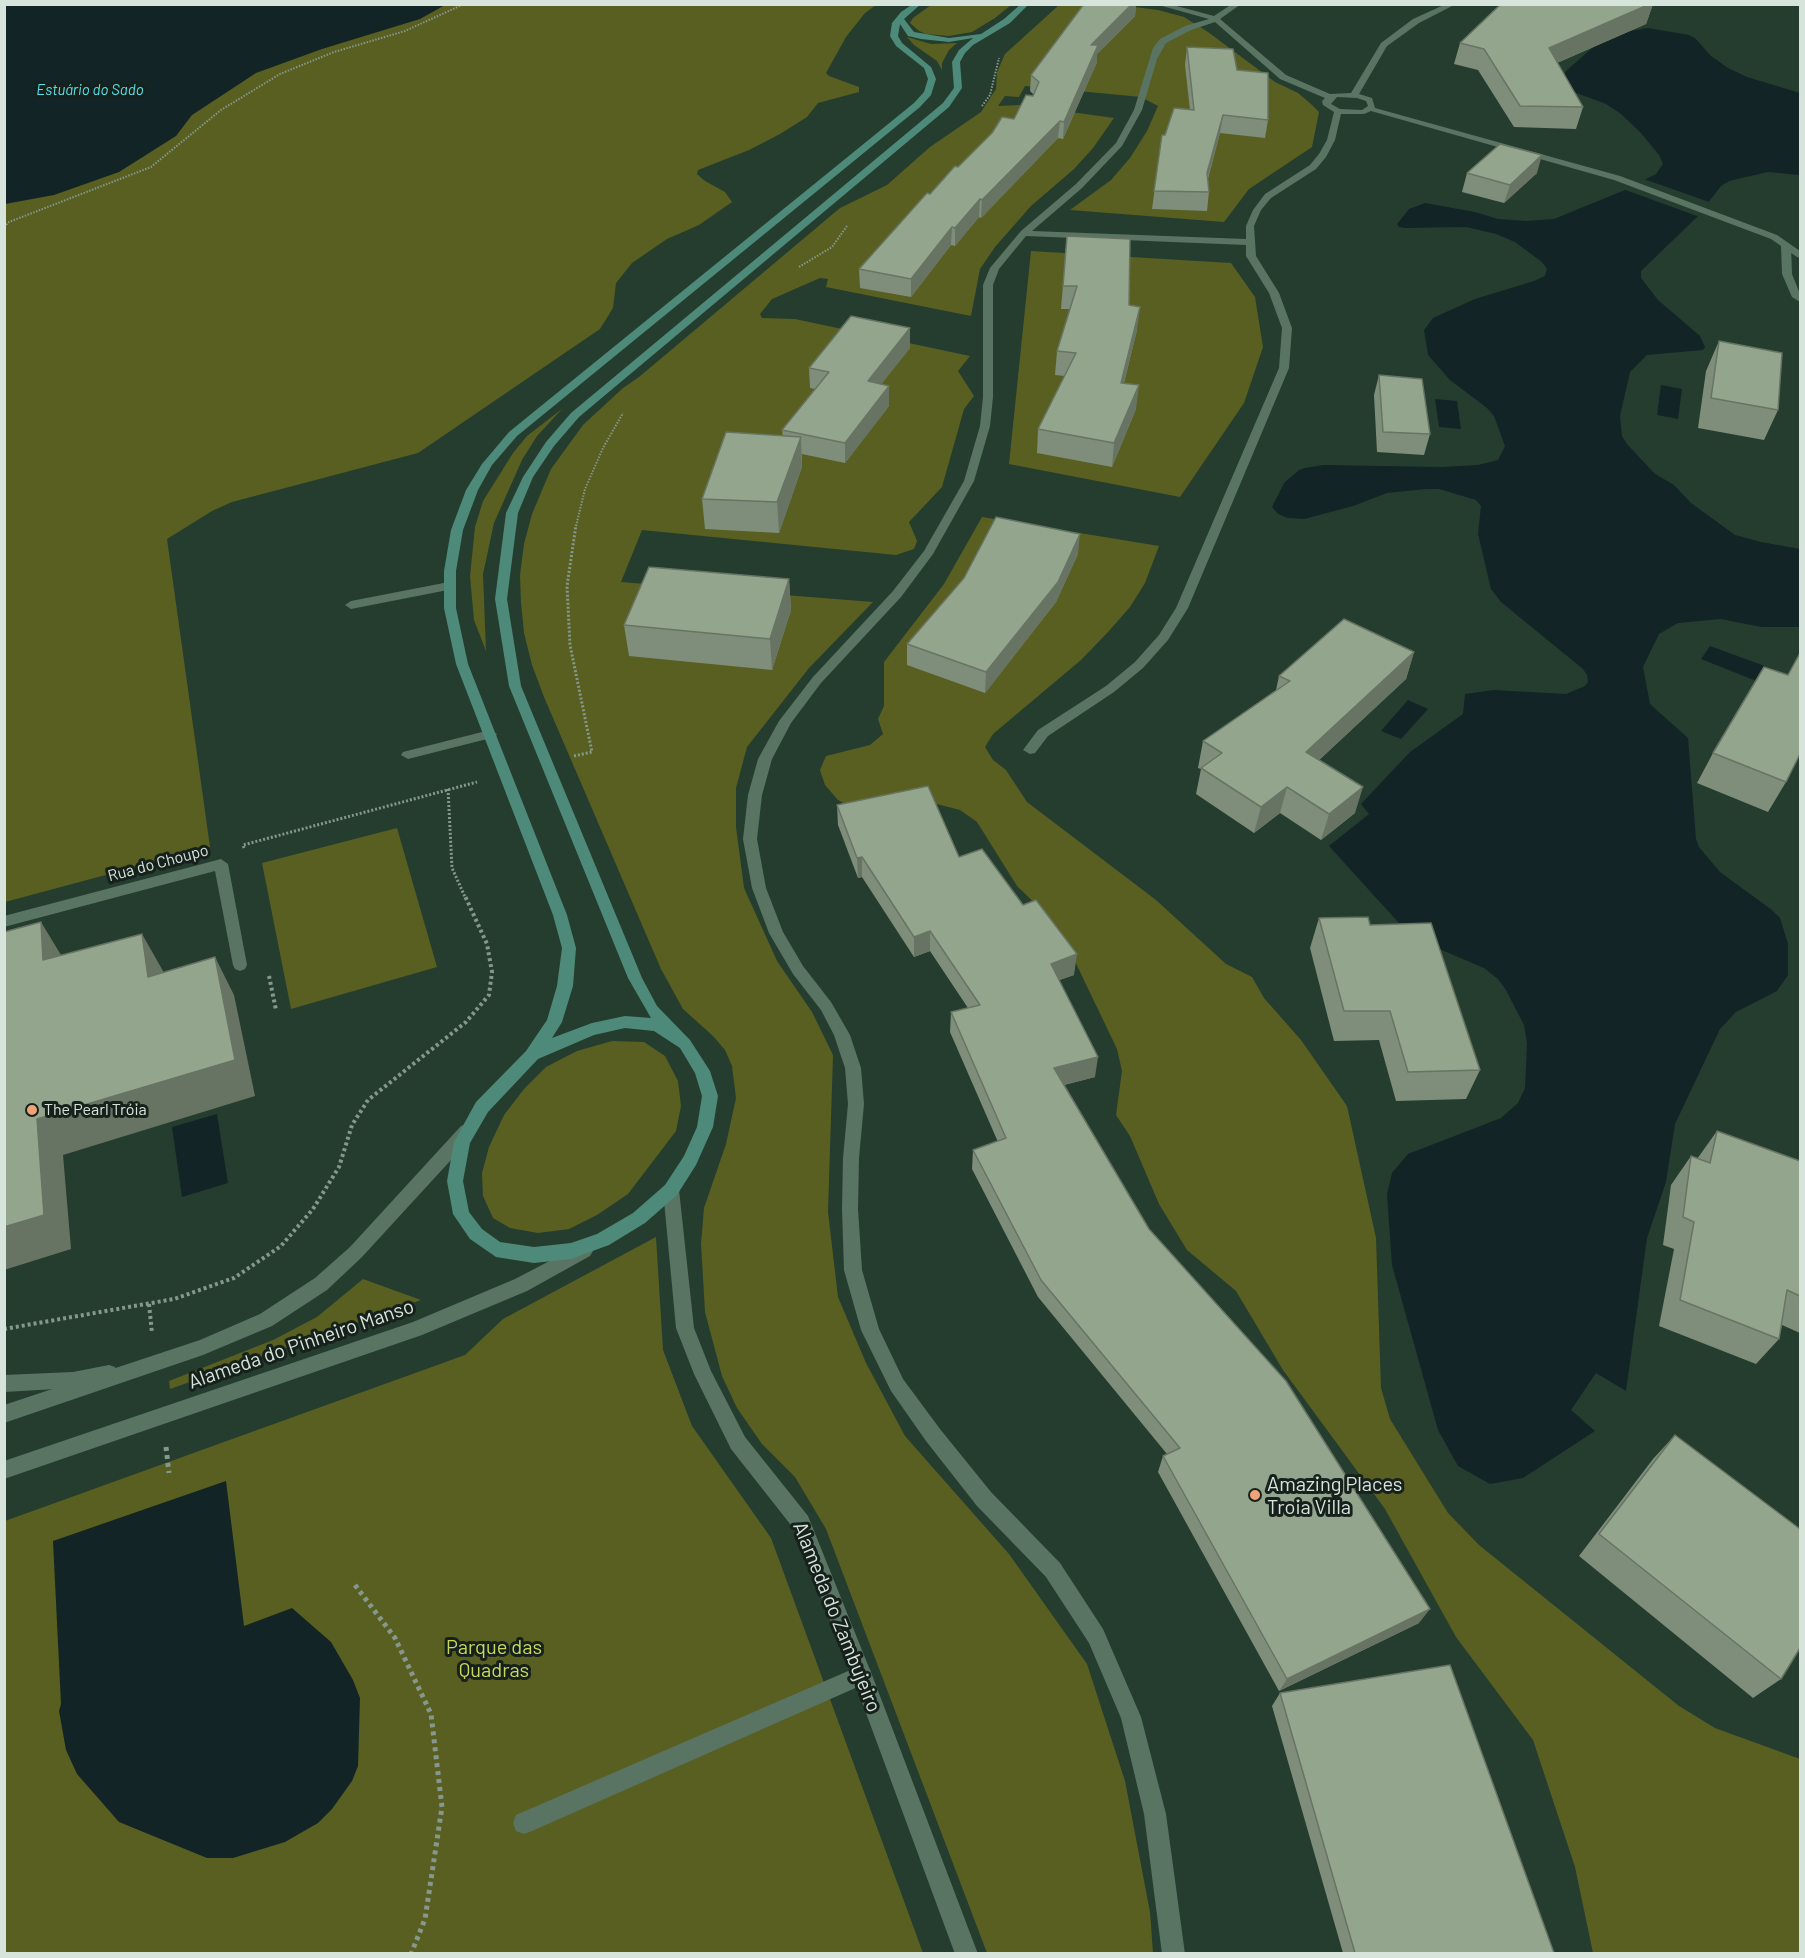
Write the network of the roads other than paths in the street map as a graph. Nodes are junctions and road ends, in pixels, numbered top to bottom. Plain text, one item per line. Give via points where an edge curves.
1 (1026, 4) edge
2 (1158, 4) edge
3 (1189, 4) edge
4 (1238, 4) edge
5 (1453, 4) edge
6 (911, 6) edge
7 (1218, 17) junction
8 (900, 19) junction
9 (988, 32) junction
10 (1354, 95) junction
11 (1330, 97) junction
12 (1371, 109) junction
13 (1338, 111) junction
14 (1024, 232) junction
15 (1249, 242) junction
16 (1786, 246) junction
17 (1800, 255) edge
18 (1800, 299) edge
19 (449, 586) junction
20 (351, 605) dead end
21 (490, 734) junction
22 (1030, 750) dead end
23 (408, 755) dead end
24 (4, 922) edge
25 (240, 965) dead end
26 (685, 1044) junction
27 (532, 1055) junction
28 (473, 1124) junction
29 (671, 1190) junction
30 (603, 1240) junction
31 (156, 1363) junction
32 (4, 1384) edge
33 (4, 1414) edge
34 (4, 1470) edge
35 (862, 1675) junction
36 (524, 1823) dead end
37 (967, 1953) edge
38 (1174, 1953) edge

1 - 9 main road
2 - 7 street
3 - 7 street
4 - 7 street
5 - 10 street via 1416,21 1384,45
6 - 8 main road
7 - 11 street via 1283,77
7 - 14 street via 1163,41 1153,59 1138,110 1119,144 1079,186
8 - 9 main road via 910,34 921,37 957,39
8 - 19 main road via 894,36 927,67 932,79 928,93 513,434 487,464 472,490 457,530
9 - 26 main road via 970,43 956,62 958,88 946,105 575,415 528,477 512,513 501,599 515,686 635,978 652,1010
10 - 11 street
10 - 12 street via 1369,100
11 - 13 street via 1327,105
12 - 13 street via 1356,113
12 - 16 street via 1617,178 1774,237
13 - 15 street via 1323,155 1312,167 1268,196 1250,226
14 - 15 street
14 - 38 street via 995,268 988,285 988,398 985,426 969,481 929,552 897,594 817,680 785,721 765,759 755,795 750,839 759,888 776,933 826,1006 842,1035 853,1068 856,1104 850,1209 854,1270 870,1330 897,1385 933,1435 984,1498 1053,1570 1096,1636 1131,1717 1155,1814
15 - 22 street via 1251,256 1274,293 1287,328 1284,368 1182,608 1164,637 1139,665 1043,733
16 - 17 street
16 - 18 street via 1787,274
19 - 20 street
19 - 21 main road via 462,664
21 - 23 street
21 - 27 main road via 569,948 565,986 554,1022
24 - 25 street, Rua do Choupo via 220,864
26 - 27 main road via 657,1024 625,1022 592,1029
26 - 29 main road via 702,1071 710,1096 705,1127
27 - 28 main road via 495,1093
28 - 30 main road via 462,1142 455,1181 461,1214 476,1234 496,1249 534,1255 571,1251
28 - 31 street, Alameda do Pinheiro Manso via 356,1252 321,1284 266,1320
29 - 30 main road via 639,1218
29 - 35 street, Alameda do Zambujeiro via 685,1328 703,1374 738,1443 801,1523
30 - 34 street, Alameda do Pinheiro Manso via 521,1285 416,1329
31 - 32 street via 73,1380
31 - 33 street, Alameda do Pinheiro Manso
35 - 36 street
35 - 37 street, Alameda do Zambujeiro

